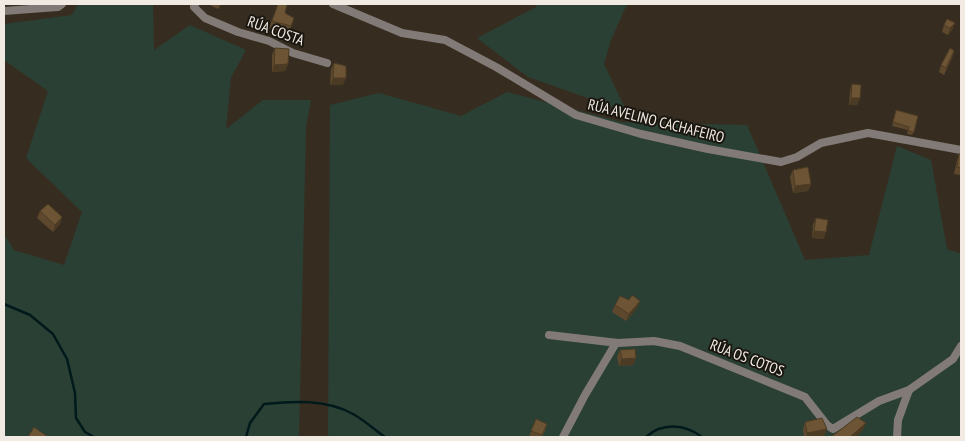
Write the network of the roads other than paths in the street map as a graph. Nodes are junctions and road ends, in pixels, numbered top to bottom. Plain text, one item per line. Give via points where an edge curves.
1 (62, 4) edge
2 (195, 4) edge
3 (333, 4) edge
4 (4, 11) edge
5 (327, 63) dead end
6 (961, 150) edge
7 (549, 335) dead end
8 (616, 343) junction
9 (961, 346) edge
10 (909, 390) junction
11 (563, 437) edge
12 (897, 437) edge

1 - 4 street
2 - 5 street, RÚA COSTA via 194,7 205,18
3 - 6 street, RÚA AVELINO CACHAFEIRO via 402,33 445,40 576,115 651,136 780,162 797,157 821,143 868,133
7 - 8 street, RÚA OS COTOS
8 - 10 street, RÚA OS COTOS via 654,341 680,346 782,386 805,396 827,426 833,429 879,402
8 - 11 street
9 - 10 street via 953,359
10 - 12 street via 898,420

